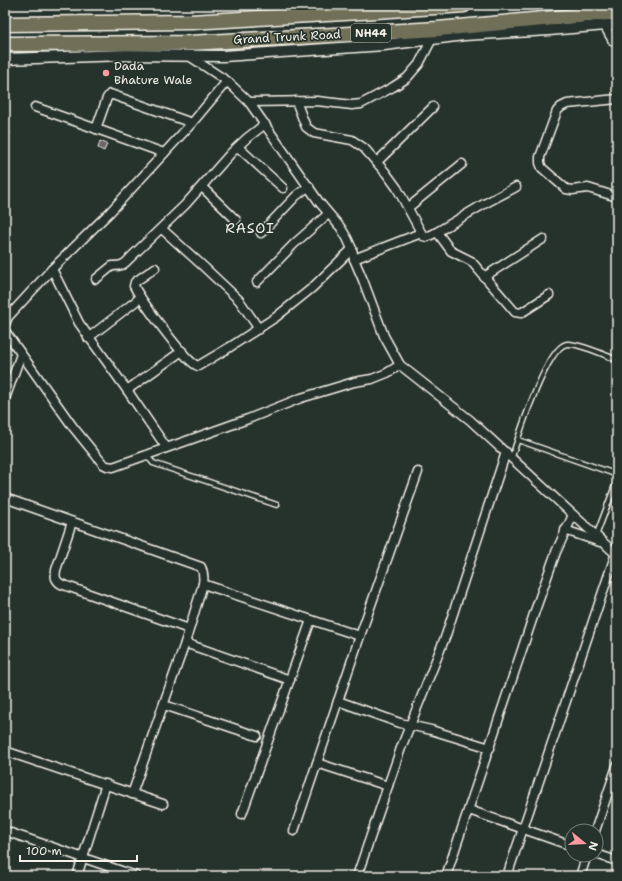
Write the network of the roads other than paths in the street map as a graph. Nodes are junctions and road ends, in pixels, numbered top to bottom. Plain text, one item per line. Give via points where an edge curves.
1 (464, 5) edge
2 (617, 12) edge
3 (5, 24) edge
4 (617, 24) edge
5 (604, 25) junction
6 (432, 39) junction
7 (5, 44) edge
8 (617, 44) edge
9 (189, 56) junction
10 (5, 59) edge
11 (227, 81) junction
12 (617, 99) edge
13 (296, 101) junction
14 (250, 102) junction
15 (35, 107) dead end
16 (433, 107) dead end
17 (192, 123) junction
18 (265, 124) junction
19 (5, 125) edge
20 (96, 129) junction
21 (5, 139) edge
22 (238, 147) junction
23 (164, 154) junction
24 (377, 162) junction
25 (462, 164) dead end
26 (309, 186) junction
27 (516, 187) dead end
28 (202, 188) junction
29 (283, 188) dead end
30 (617, 197) edge
31 (409, 208) junction
32 (328, 214) junction
33 (236, 220) dead end
34 (162, 229) junction
35 (437, 232) junction
36 (261, 233) dead end
37 (421, 233) junction
38 (543, 240) dead end
39 (352, 248) junction
40 (354, 259) junction
41 (155, 268) dead end
42 (52, 269) junction
43 (484, 277) junction
44 (96, 279) dead end
45 (257, 282) dead end
46 (549, 295) dead end
47 (140, 298) junction
48 (5, 324) edge
49 (259, 329) junction
50 (5, 331) edge
51 (88, 338) junction
52 (182, 351) junction
53 (21, 354) junction
54 (617, 354) edge
55 (616, 359) edge
56 (400, 365) junction
57 (127, 390) junction
58 (5, 399) edge
59 (518, 440) junction
60 (166, 447) junction
61 (149, 454) junction
62 (509, 455) junction
63 (418, 472) dead end
64 (5, 498) edge
65 (277, 505) dead end
66 (573, 515) junction
67 (72, 522) junction
68 (565, 530) junction
69 (596, 536) junction
70 (603, 543) junction
71 (617, 554) edge
72 (203, 584) junction
73 (311, 620) junction
74 (189, 629) junction
75 (360, 636) junction
76 (185, 643) junction
77 (290, 680) junction
78 (338, 701) junction
79 (164, 704) junction
80 (410, 725) junction
81 (257, 736) dead end
82 (490, 748) junction
83 (5, 750) edge
84 (317, 763) junction
85 (617, 766) edge
86 (106, 784) junction
87 (388, 786) junction
88 (132, 794) junction
89 (163, 804) dead end
90 (469, 810) junction
91 (242, 814) dead end
92 (598, 823) edge
93 (522, 829) junction
94 (5, 831) edge
95 (294, 831) dead end
96 (564, 843) edge
97 (82, 857) junction
98 (604, 857) edge
99 (617, 861) edge
100 (584, 863) edge
101 (77, 876) edge
102 (136, 876) edge
103 (357, 876) edge
104 (446, 876) edge
105 (507, 876) edge
106 (580, 876) edge

1 - 3 highway, Grand Trunk Road / NH44 via 191,22
2 - 7 highway, Grand Trunk Road / NH44 via 438,29 190,43
4 - 5 street
5 - 6 street
5 - 8 street
6 - 9 street via 231,56
6 - 13 street via 419,64 407,78 368,101 352,105 317,100
9 - 10 street via 125,55
9 - 11 street
11 - 14 street
11 - 17 street
12 - 30 street via 567,104 561,107 554,118 540,163 542,168 566,189 588,188
13 - 14 street
13 - 24 street via 309,130 352,140
14 - 18 street
15 - 20 street
16 - 24 street
17 - 20 street via 110,94
17 - 23 street
18 - 22 street
18 - 26 street
19 - 21 lane
20 - 23 street
22 - 28 street
22 - 29 street
23 - 42 street
24 - 31 street
25 - 31 street
26 - 32 street
26 - 36 street
27 - 35 street
28 - 33 street
28 - 34 street
31 - 37 street
32 - 39 street via 344,233
32 - 45 street
34 - 44 street via 122,266 112,266
34 - 49 street via 239,300
35 - 37 street via 427,237
35 - 43 street via 451,251 471,261
37 - 40 street
38 - 43 street
39 - 40 street
39 - 49 street via 295,302
40 - 56 street via 384,336
41 - 47 street via 134,284
42 - 48 street
42 - 51 street
43 - 46 street via 518,314
47 - 51 street
47 - 52 street
49 - 52 street via 198,366
50 - 53 street
51 - 57 street
52 - 57 street
53 - 58 street
53 - 61 street via 103,464 113,467
54 - 55 lane
55 - 59 lane via 574,344 566,344 559,348 538,384
56 - 60 street via 372,379 301,398
56 - 62 street via 470,420
57 - 60 street
59 - 62 lane
59 - 69 lane via 615,474 616,483
60 - 61 street
61 - 65 lane via 153,463
62 - 66 street
62 - 80 street via 446,635
63 - 75 street
64 - 67 street
66 - 68 street
66 - 69 street
67 - 72 street via 201,567 204,572
67 - 74 street via 56,570 57,581
68 - 70 street
68 - 82 street via 536,608
69 - 70 street
70 - 71 street
71 - 93 street
72 - 73 street
72 - 74 street
73 - 75 street
73 - 77 street
74 - 76 street
75 - 78 street
76 - 77 street
76 - 79 street
77 - 91 street
78 - 80 street
78 - 84 street
79 - 81 street
79 - 88 street
80 - 82 street
80 - 87 street
82 - 90 street
83 - 86 street
84 - 87 street
84 - 95 street
85 - 92 street
86 - 88 street
86 - 97 street
87 - 103 street
88 - 89 street
90 - 93 street
90 - 104 street
93 - 96 street
93 - 105 street
94 - 97 street
97 - 101 street
97 - 102 street
98 - 99 street
100 - 106 street

